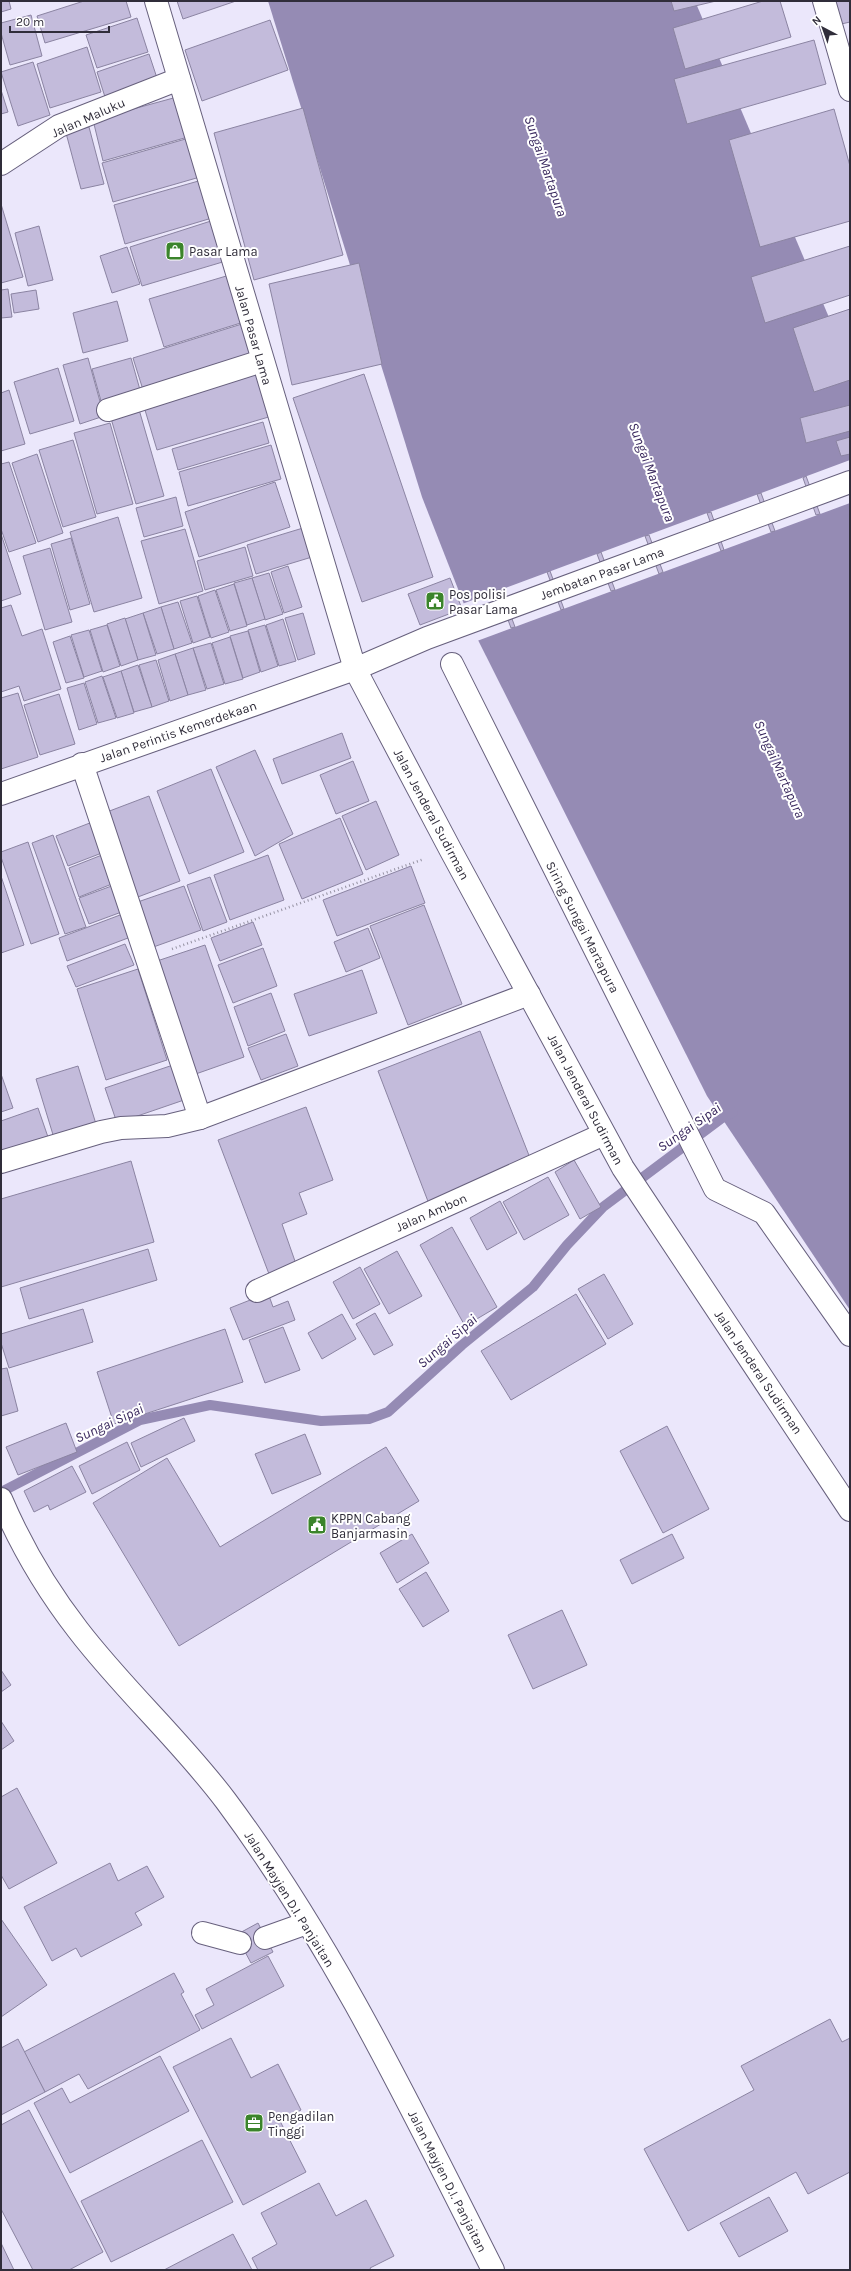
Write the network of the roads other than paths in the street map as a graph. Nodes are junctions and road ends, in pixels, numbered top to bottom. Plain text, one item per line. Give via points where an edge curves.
1 (156, 1) edge
2 (824, 1) edge
3 (179, 79) junction
4 (850, 90) edge
5 (1, 164) edge
6 (262, 361) junction
7 (108, 410) dead end
8 (850, 482) edge
9 (452, 664) dead end
10 (355, 669) junction
11 (82, 764) junction
12 (1, 794) edge
13 (529, 994) junction
14 (200, 1118) junction
15 (604, 1134) junction
16 (1, 1162) edge
17 (257, 1291) dead end
18 (850, 1335) edge
19 (1, 1499) edge
20 (850, 1510) edge
21 (307, 1923) junction
22 (203, 1933) dead end
23 (265, 1938) dead end
24 (240, 1943) dead end
25 (493, 2270) edge

1 - 3 street, Jalan Pasar Lama
2 - 4 street
3 - 5 street, Jalan Maluku via 59,126
3 - 6 street, Jalan Pasar Lama
6 - 7 street
6 - 10 street, Jalan Pasar Lama
8 - 10 street, Jembatan Pasar Lama via 427,638
9 - 18 street, Siring Sungai Martapura via 715,1189 764,1213
10 - 11 street, Jalan Perintis Kemerdekaan
10 - 13 street, Jalan Jenderal Sudirman
11 - 12 street, Jalan Perintis Kemerdekaan
11 - 14 street
13 - 14 street
13 - 15 street, Jalan Jenderal Sudirman
14 - 16 street via 167,1126 121,1128 101,1132
15 - 17 street, Jalan Ambon
15 - 20 street, Jalan Jenderal Sudirman via 622,1168
19 - 21 street, Jalan Mayjen D.I. Panjaitan via 42,1580 79,1632 226,1800 280,1878
21 - 23 street
21 - 25 street, Jalan Mayjen D.I. Panjaitan via 383,2052
22 - 24 street

